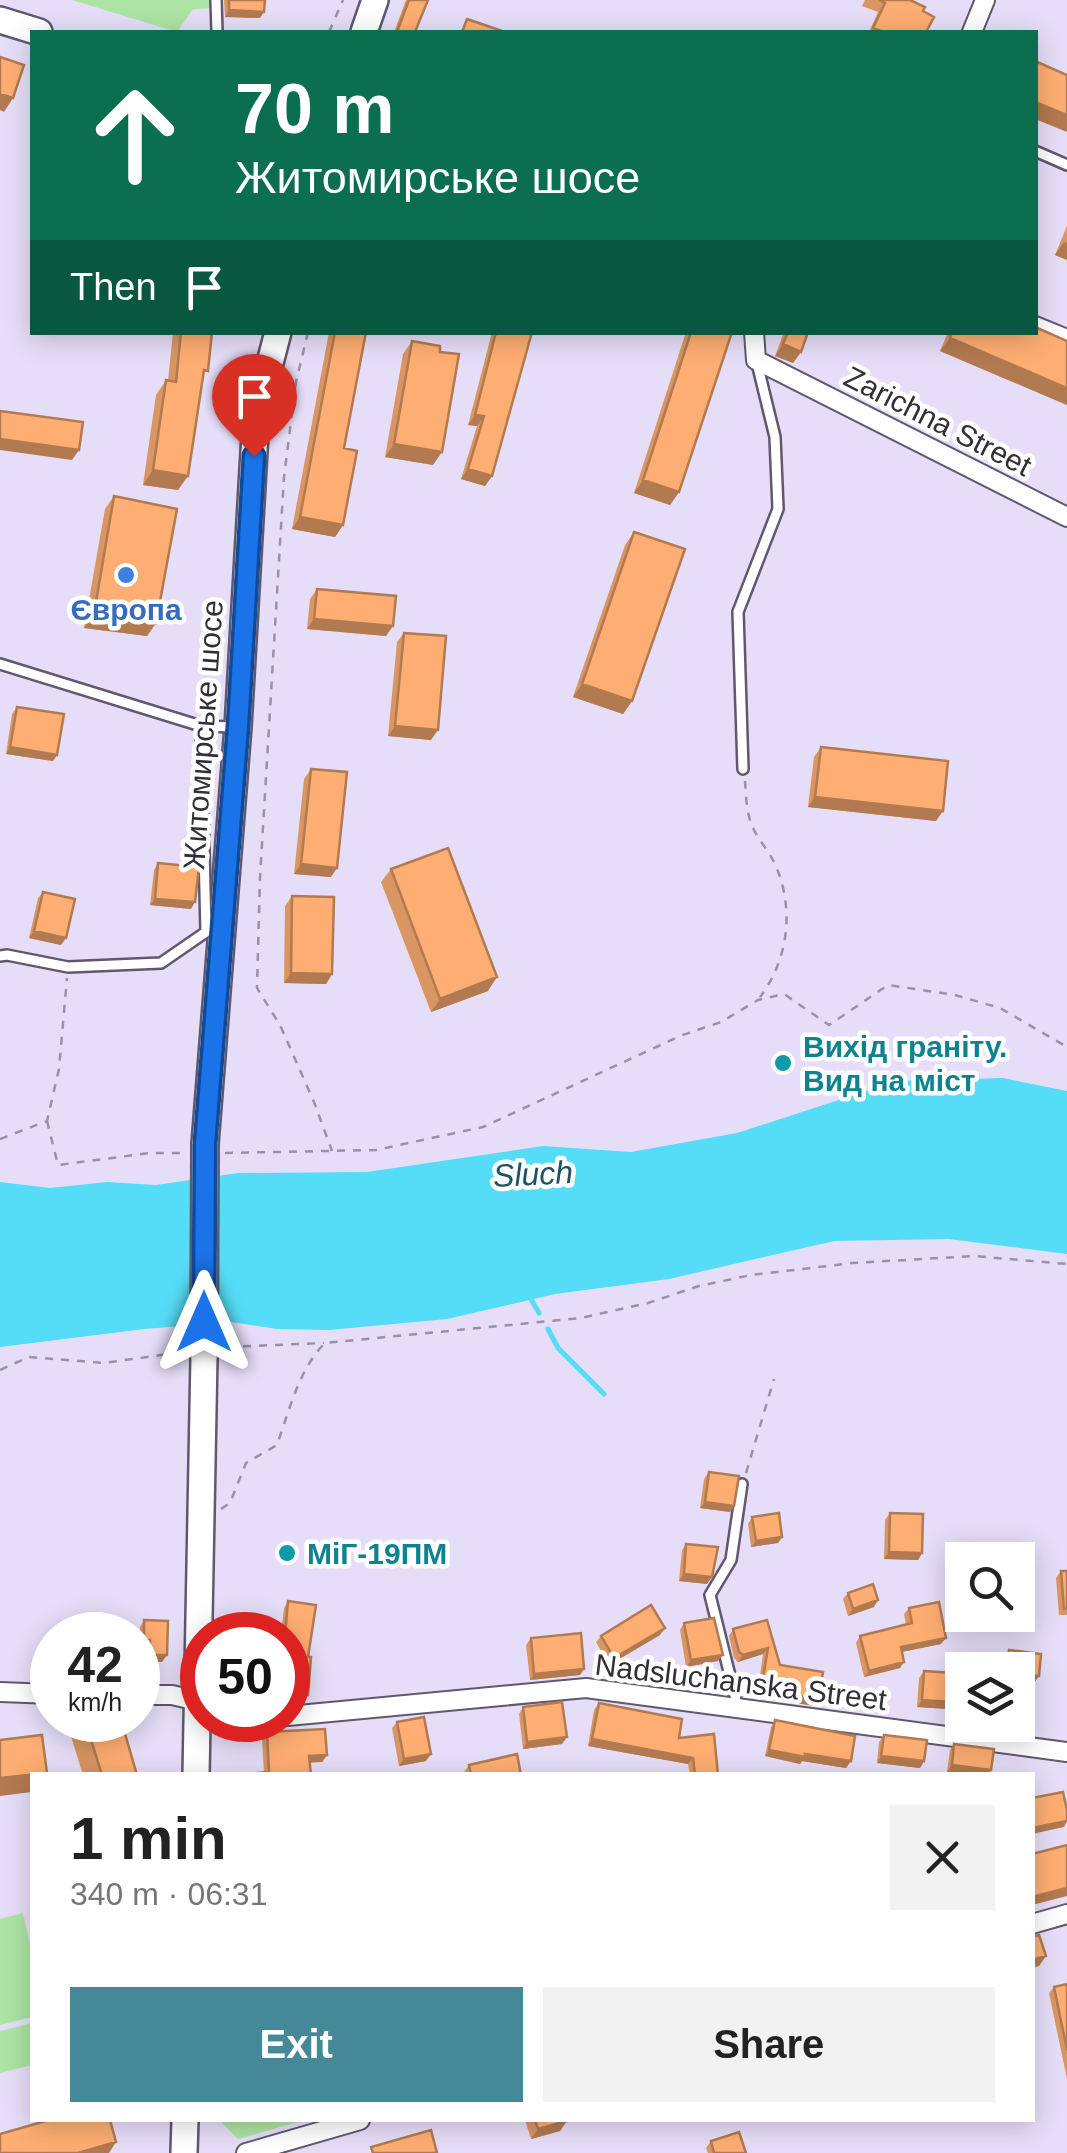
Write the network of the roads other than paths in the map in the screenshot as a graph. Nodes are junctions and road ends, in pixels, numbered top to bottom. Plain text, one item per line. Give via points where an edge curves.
1 (216, 0) edge
2 (376, 0) edge
3 (986, 0) edge
4 (0, 20) edge
5 (32, 30) edge
6 (217, 30) edge
7 (365, 30) edge
8 (973, 30) edge
9 (1038, 152) edge
10 (1067, 165) edge
11 (1038, 327) edge
12 (277, 335) edge
13 (754, 335) edge
14 (1067, 339) edge
15 (756, 360) junction
16 (1067, 517) edge
17 (0, 664) edge
18 (201, 726) junction
19 (238, 727) junction
20 (744, 769) road end
21 (0, 956) edge
22 (742, 1484) edge
23 (203, 1612) edge
24 (0, 1692) edge
25 (30, 1693) edge
26 (738, 1708) junction
27 (310, 1714) edge
28 (198, 1742) edge
29 (1067, 1752) edge
30 (196, 1772) edge
31 (1067, 1914) edge
32 (1035, 1923) edge
33 (185, 2122) edge
34 (353, 2122) edge
35 (184, 2153) edge
36 (246, 2153) edge

1 - 6 lane
2 - 7 main road
3 - 8 street
4 - 5 main road
9 - 10 lane
11 - 14 street
12 - 19 main road, Житомирське шосе via 256,417
13 - 15 street
15 - 16 street, Zarichna Street
15 - 20 lane via 774,436 778,509 738,612
17 - 18 lane
18 - 19 lane
18 - 21 lane via 206,932 161,963 68,967
19 - 23 main road, Житомирське шосе, bridge via 207,1150
22 - 26 lane via 731,1560 710,1595
24 - 25 street
26 - 27 street, Nadsluchanska Street via 586,1688
26 - 29 street, Nadsluchanska Street
28 - 30 main road, Житомирське шосе
31 - 32 street
33 - 35 main road
34 - 36 street

